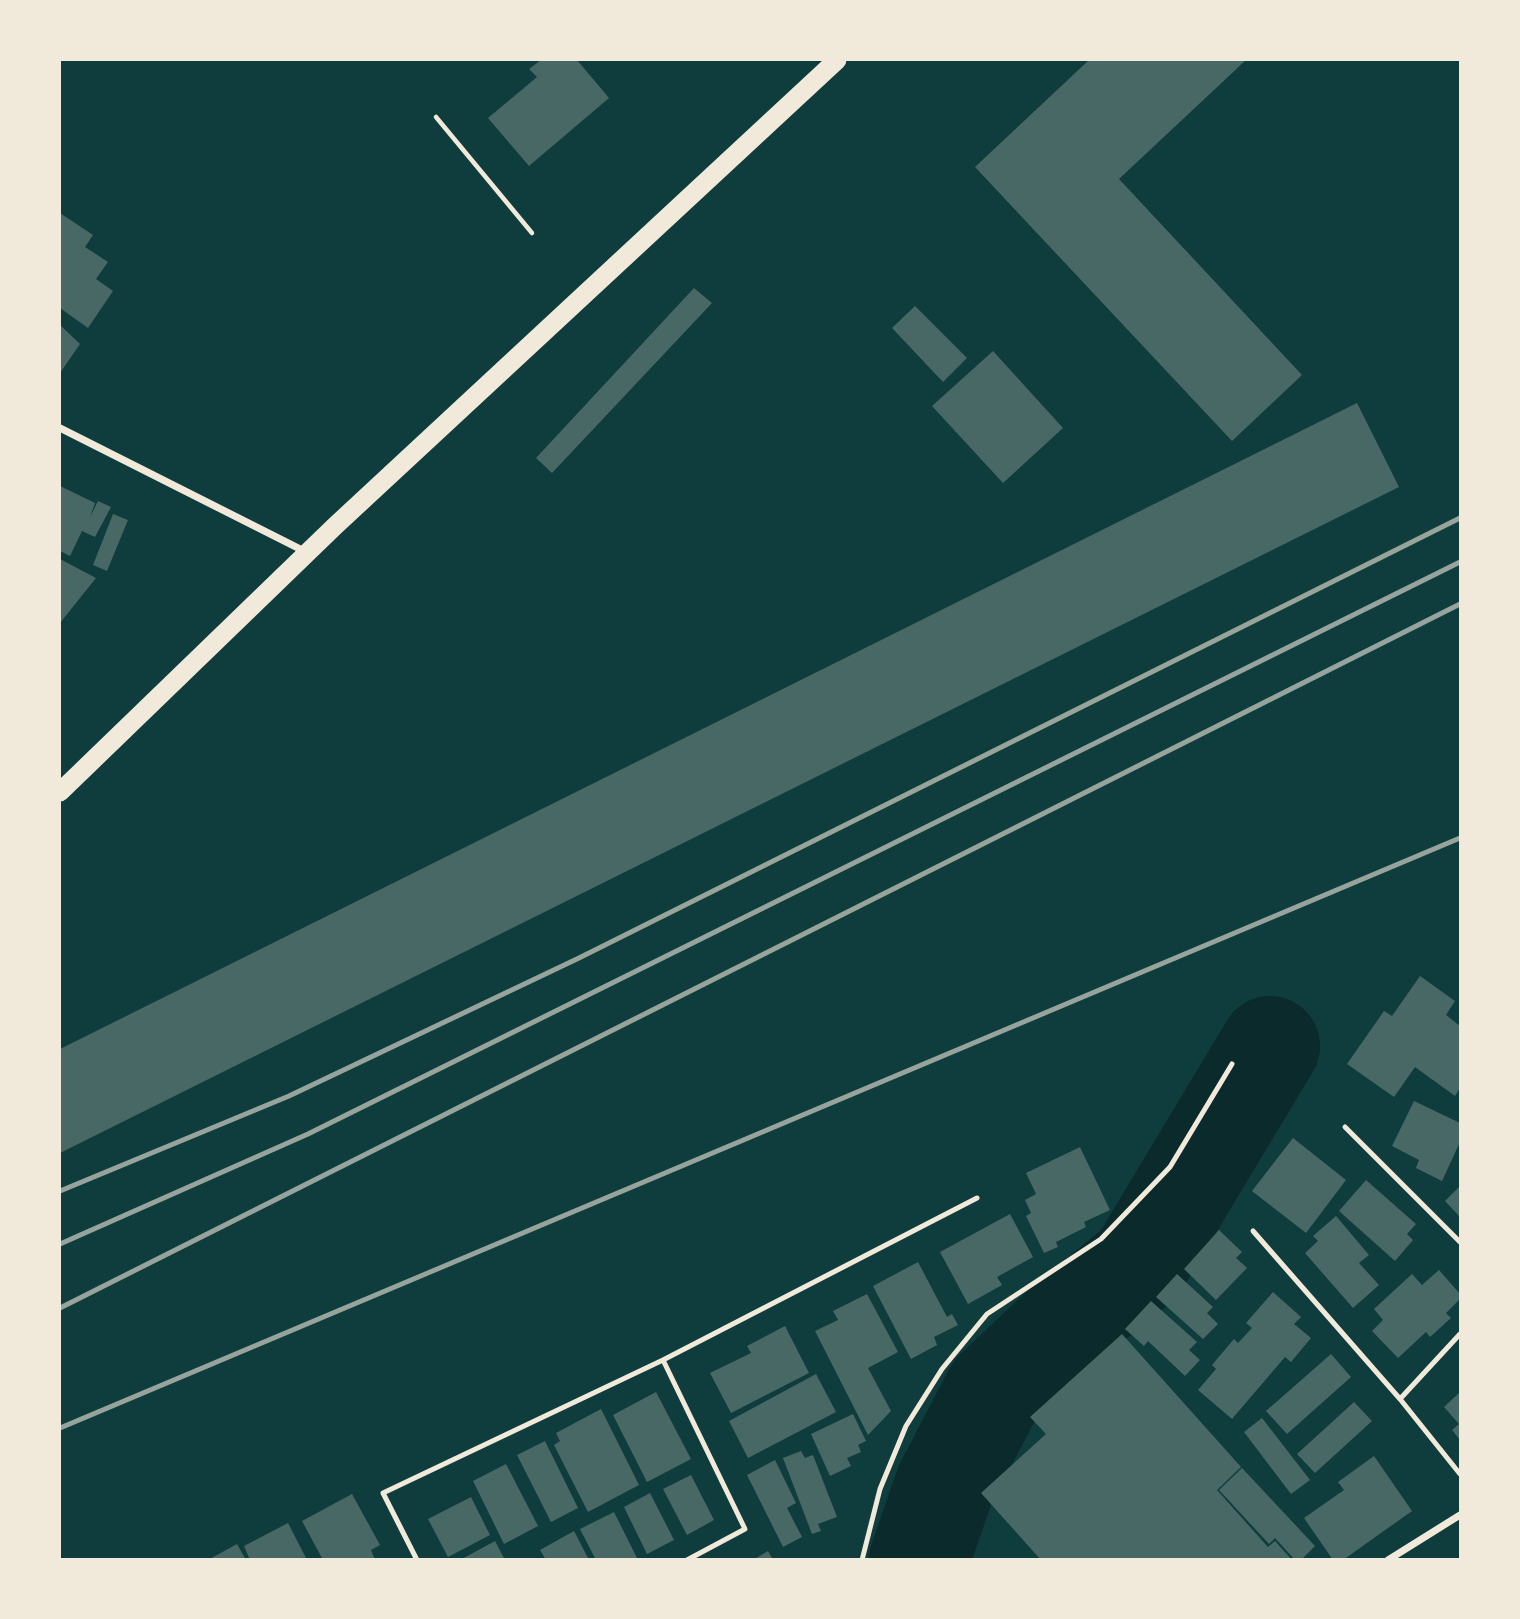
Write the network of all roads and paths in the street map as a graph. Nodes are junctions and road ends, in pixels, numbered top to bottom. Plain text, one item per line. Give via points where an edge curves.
1 (836, 60) edge
2 (436, 117) dead end
3 (532, 233) dead end
4 (60, 428) edge
5 (308, 553) junction
6 (60, 792) edge
7 (1233, 1064) dead end
8 (1345, 1127) dead end
9 (977, 1198) dead end
10 (1253, 1231) dead end
11 (1461, 1242) edge
12 (1461, 1334) edge
13 (663, 1360) junction
14 (1400, 1399) junction
15 (1461, 1474) edge
16 (1461, 1515) edge
17 (417, 1559) edge
18 (687, 1559) edge
19 (862, 1559) edge
20 (1388, 1559) edge

1 - 5 highway
2 - 3 path
4 - 5 street
5 - 6 highway
7 - 19 lane via 1170,1167 1101,1239 987,1314 942,1369 906,1426 890,1464
8 - 11 lane
9 - 13 lane
10 - 14 lane
12 - 14 lane
13 - 17 lane via 383,1493
13 - 18 lane via 745,1529
14 - 15 lane
16 - 20 street

